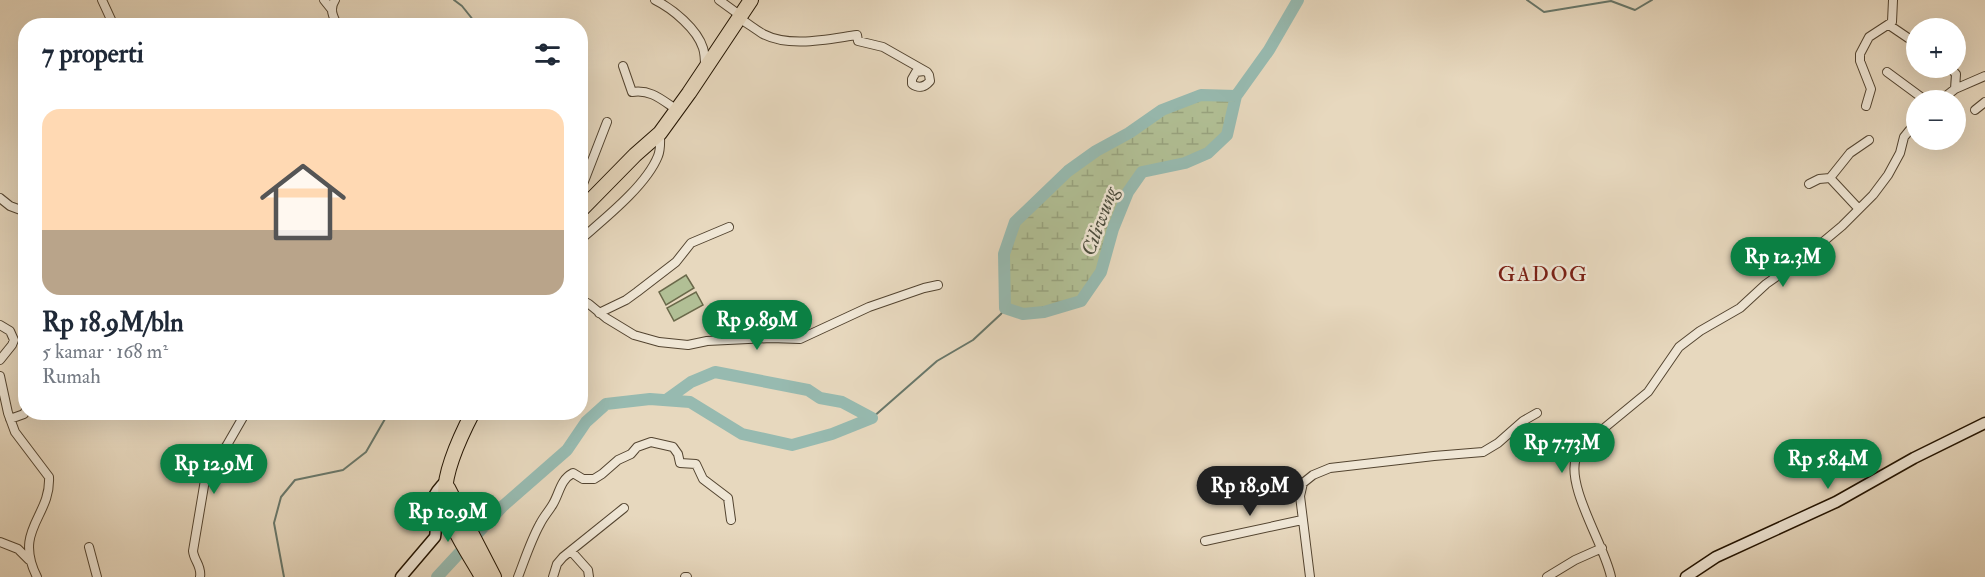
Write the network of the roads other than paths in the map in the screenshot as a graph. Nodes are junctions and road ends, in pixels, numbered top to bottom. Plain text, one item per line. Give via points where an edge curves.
1 (102, 0) edge
2 (324, 0) edge
3 (335, 0) edge
4 (656, 0) edge
5 (719, 0) edge
6 (751, 0) edge
7 (1893, 0) edge
8 (332, 9) junction
9 (740, 17) junction
10 (110, 18) edge
11 (335, 18) edge
12 (1889, 25) junction
13 (1906, 37) edge
14 (622, 66) dead end
15 (706, 69) junction
16 (924, 70) dead end
17 (1887, 72) dead end
18 (1985, 76) edge
19 (1956, 78) edge
20 (1955, 89) joint
21 (1911, 90) edge
22 (1985, 102) edge
23 (1866, 106) dead end
24 (677, 110) junction
25 (1975, 110) dead end
26 (607, 122) dead end
27 (660, 133) junction
28 (1906, 135) edge
29 (1869, 141) dead end
30 (588, 171) edge
31 (1830, 178) junction
32 (1809, 184) dead end
33 (0, 198) edge
34 (588, 203) edge
35 (1858, 208) junction
36 (18, 209) edge
37 (729, 227) dead end
38 (588, 233) edge
39 (938, 285) dead end
40 (588, 305) edge
41 (599, 313) junction
42 (0, 325) edge
43 (0, 360) edge
44 (0, 376) edge
45 (1537, 413) dead end
46 (18, 416) edge
47 (10, 419) junction
48 (241, 420) edge
49 (469, 420) edge
50 (1985, 423) edge
51 (447, 489) junction
52 (624, 508) dead end
53 (731, 520) dead end
54 (1302, 520) junction
55 (1205, 541) dead end
56 (0, 542) edge
57 (89, 548) dead end
58 (1602, 548) junction
59 (571, 551) junction
60 (32, 566) junction
61 (37, 577) edge
62 (97, 577) edge
63 (200, 577) edge
64 (401, 577) edge
65 (482, 577) edge
66 (494, 577) edge
67 (518, 577) edge
68 (553, 577) edge
69 (589, 577) edge
70 (1310, 577) edge
71 (1547, 577) edge
72 (1611, 577) edge
73 (1686, 577) edge

1 - 10 street
2 - 8 street
3 - 8 street
4 - 15 street via 693,33 703,48
5 - 9 street
6 - 9 highway
7 - 12 street
8 - 11 street
9 - 15 highway
9 - 16 street via 765,35 784,40 818,41 857,35 858,40 883,47
12 - 13 street
12 - 23 street via 1869,37 1860,54 1871,89
14 - 24 street via 632,92 648,92
15 - 24 highway
17 - 21 street
18 - 20 street
19 - 20 street
22 - 25 street
24 - 27 highway
26 - 30 street
27 - 34 highway
27 - 38 street via 659,152 652,168 617,208
28 - 35 street via 1893,168
29 - 31 street via 1850,153
31 - 32 street
31 - 35 street
33 - 36 street
35 - 58 street via 1842,226 1740,308 1679,347 1648,392 1578,452 1577,485
37 - 41 street via 691,243 676,262 637,292
39 - 41 street via 869,307 800,339 675,344 634,335
40 - 41 street
42 - 43 street via 10,331 14,340
44 - 47 street
45 - 54 street via 1483,452 1330,468 1313,475 1300,490
46 - 47 street
47 - 60 street via 18,438 49,477 28,545
48 - 63 street via 205,477 193,551
49 - 51 highway via 454,452
50 - 73 street via 1836,502 1716,557
51 - 64 street via 437,489 432,500 435,537
51 - 65 highway via 452,522
51 - 66 highway
52 - 59 street
53 - 67 street via 728,498 703,480 696,464 681,464 673,447 647,443 594,479 568,475 539,525
54 - 55 street
54 - 70 street
56 - 60 street via 18,549
57 - 62 street
58 - 71 street
58 - 72 street
59 - 68 street via 557,564
59 - 69 street via 588,570
60 - 61 street

